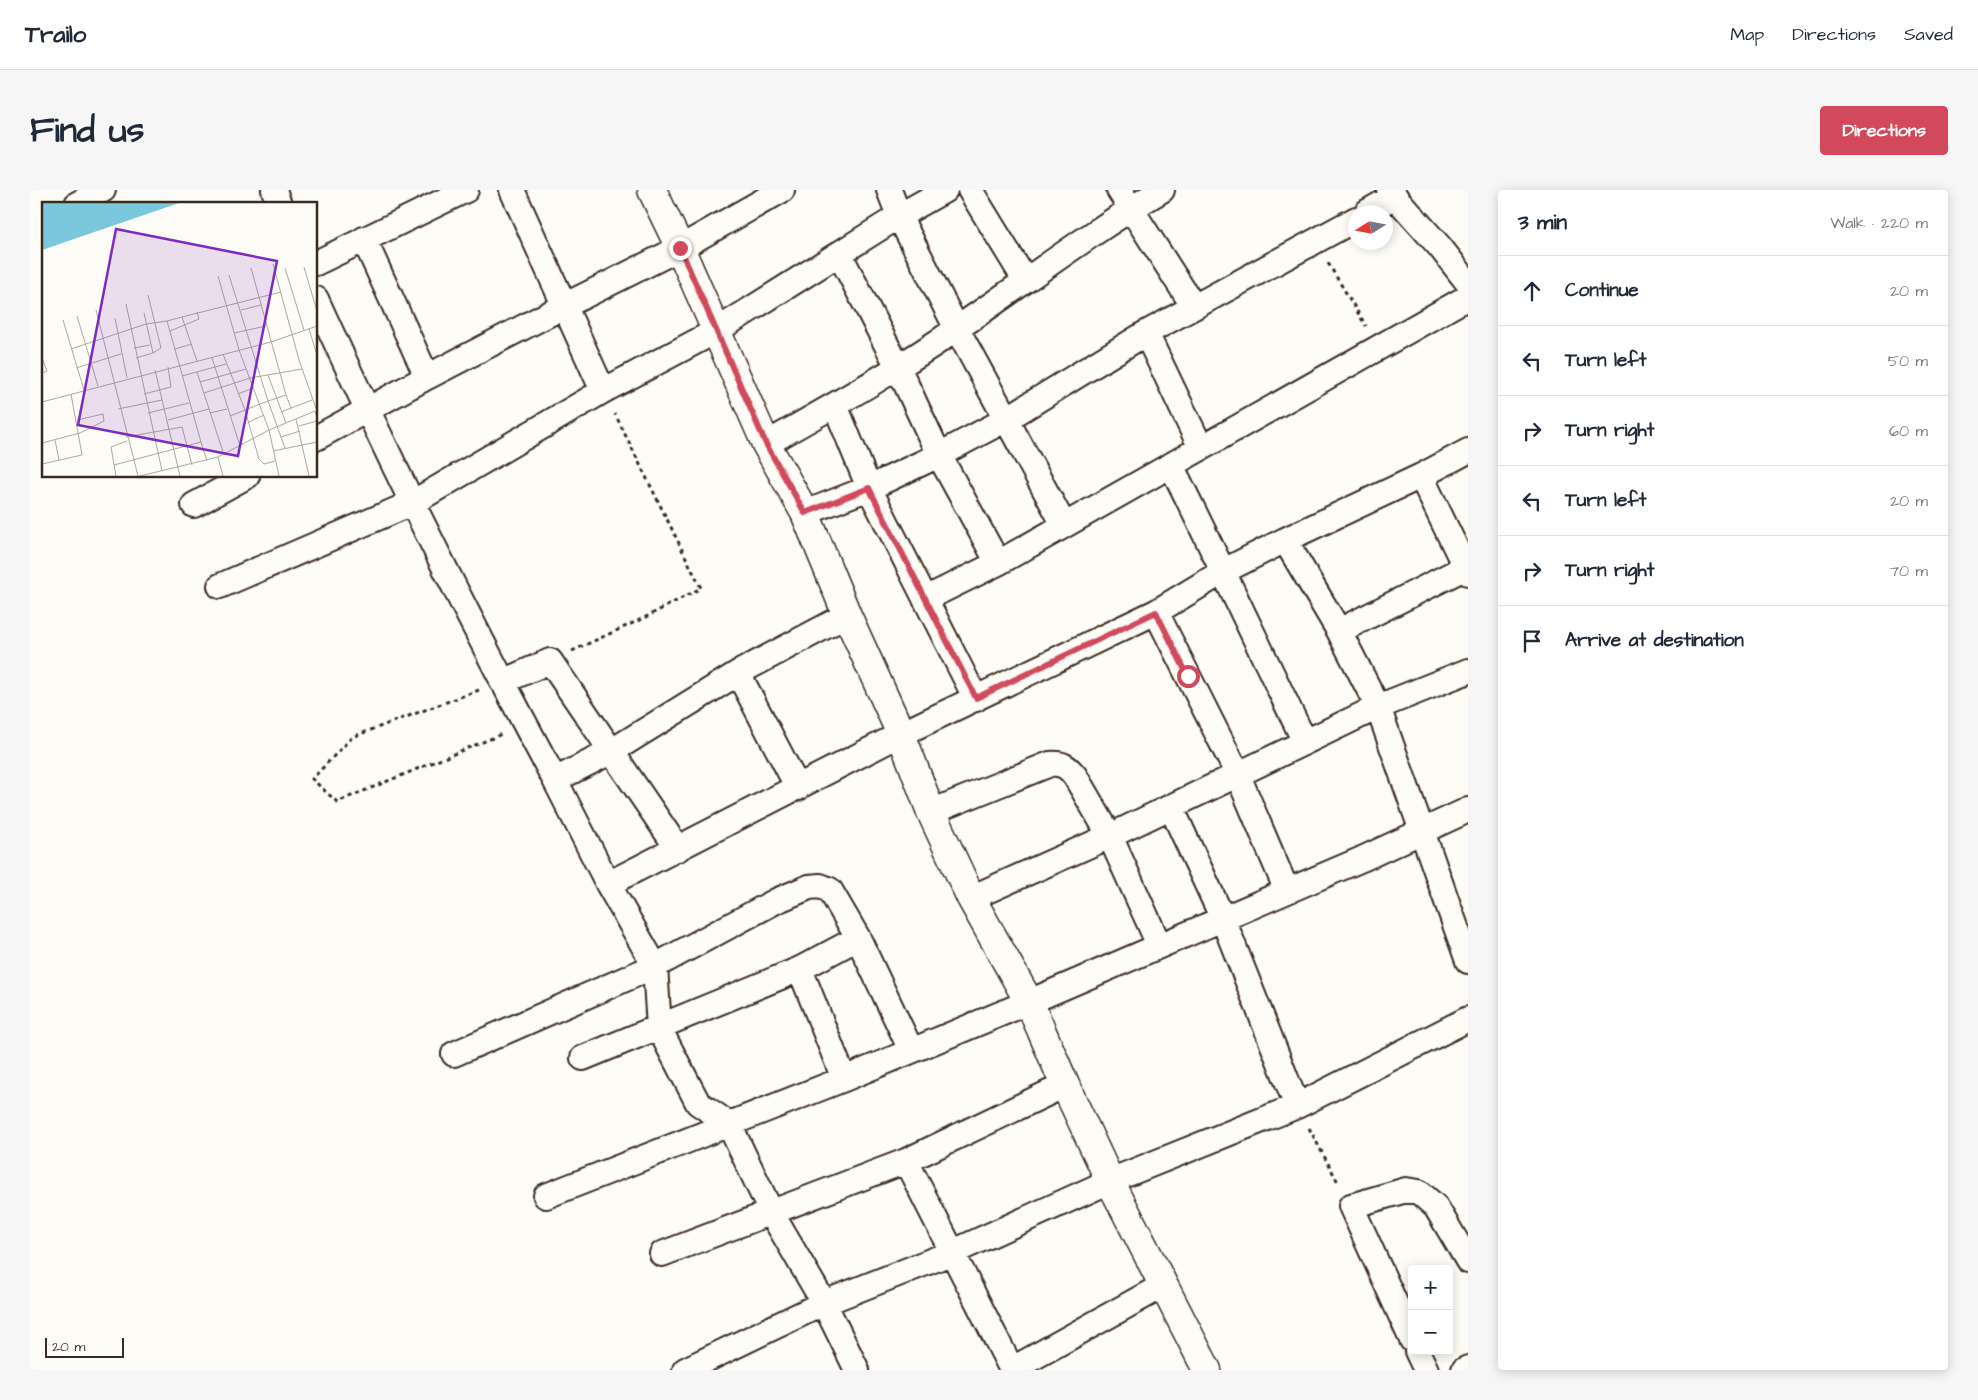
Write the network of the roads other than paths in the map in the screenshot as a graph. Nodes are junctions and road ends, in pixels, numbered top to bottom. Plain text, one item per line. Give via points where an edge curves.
1 (104, 190) edge
2 (274, 190) edge
3 (466, 190) edge
4 (512, 190) edge
5 (652, 190) edge
6 (782, 190) edge
7 (889, 190) edge
8 (945, 190) edge
9 (970, 190) edge
10 (1162, 190) edge
11 (1392, 193) edge
12 (1125, 199) edge
13 (81, 202) edge
14 (278, 202) edge
15 (1376, 205) edge
16 (899, 216) junction
17 (1348, 224) edge
18 (364, 239) junction
19 (680, 248) junction
20 (840, 255) junction
21 (318, 262) edge
22 (1025, 280) junction
23 (1468, 283) edge
24 (1468, 297) edge
25 (318, 303) edge
26 (566, 305) junction
27 (1194, 307) junction
28 (957, 329) junction
29 (716, 331) junction
30 (1146, 333) junction
31 (898, 367) junction
32 (427, 377) junction
33 (603, 391) junction
34 (835, 405) junction
35 (367, 411) junction
36 (1005, 420) junction
37 (318, 437) edge
38 (766, 444) junction
39 (1201, 448) junction
40 (1468, 451) edge
41 (939, 455) junction
42 (1171, 465) junction
43 (1420, 476) junction
44 (243, 478) edge
45 (869, 488) junction
46 (412, 503) junction
47 (194, 505) dead end
48 (805, 513) junction
49 (1064, 525) junction
50 (1285, 540) junction
51 (998, 563) junction
52 (1467, 569) edge
53 (1224, 571) junction
54 (220, 586) dead end
55 (925, 599) junction
56 (1156, 612) junction
57 (847, 615) junction
58 (1339, 631) junction
59 (1468, 671) edge
60 (738, 673) junction
61 (502, 682) junction
62 (976, 698) junction
63 (1378, 707) junction
64 (901, 734) junction
65 (1305, 742) junction
66 (612, 751) junction
67 (1237, 774) junction
68 (555, 780) junction
69 (798, 788) junction
70 (1171, 807) junction
71 (1468, 810) edge
72 (931, 812) junction
73 (1422, 830) junction
74 (1110, 836) junction
75 (678, 849) junction
76 (608, 884) junction
77 (1287, 891) junction
78 (971, 898) junction
79 (1223, 919) junction
80 (858, 938) junction
81 (1159, 946) junction
82 (1468, 961) edge
83 (655, 966) junction
84 (800, 969) junction
85 (1029, 1002) junction
86 (1468, 1019) edge
87 (659, 1028) junction
88 (911, 1050) junction
89 (454, 1054) dead end
90 (583, 1058) dead end
91 (844, 1079) junction
92 (1065, 1085) junction
93 (1296, 1106) junction
94 (729, 1124) junction
95 (906, 1161) junction
96 (1110, 1181) junction
97 (546, 1196) dead end
98 (772, 1214) junction
99 (952, 1253) junction
100 (662, 1254) dead end
101 (1468, 1261) edge
102 (1164, 1285) junction
103 (824, 1303) junction
104 (1408, 1331) edge
105 (1419, 1355) edge
106 (1468, 1368) edge
107 (685, 1370) edge
108 (857, 1370) edge
109 (1012, 1370) edge
110 (1208, 1370) edge
111 (1426, 1370) edge
112 (1464, 1370) edge

1 - 13 street
2 - 14 street
3 - 18 street
4 - 26 street
5 - 19 street
6 - 19 street
7 - 16 street
8 - 16 street
9 - 22 street
10 - 12 street
11 - 15 street
11 - 23 street
12 - 22 street
12 - 27 street
16 - 20 street
16 - 28 street
17 - 27 street
18 - 21 street
18 - 32 street
19 - 26 street
19 - 29 street
20 - 29 street
20 - 31 street
22 - 28 street
24 - 39 street
25 - 35 street
26 - 32 street
26 - 33 street
27 - 30 street
28 - 31 street
28 - 36 street
29 - 33 street
29 - 38 street
30 - 36 street
30 - 39 street
31 - 34 street
31 - 41 street
32 - 35 street
33 - 46 street
34 - 38 street
34 - 45 street
35 - 37 street
35 - 46 street
36 - 41 street
36 - 49 street
38 - 48 street
39 - 42 street
40 - 43 street
41 - 45 street
41 - 51 street
42 - 49 street
42 - 53 street
43 - 50 street
43 - 52 street
44 - 47 street
45 - 48 street
45 - 55 street
46 - 54 street
46 - 61 street
48 - 57 street
49 - 51 street
50 - 53 street
50 - 58 street
51 - 55 street
52 - 58 street
53 - 56 street
53 - 65 street
55 - 62 street
56 - 62 street
56 - 67 street
57 - 60 street
57 - 64 street
58 - 63 street
59 - 63 street
60 - 66 street
60 - 69 street
61 - 66 street via 550,661
61 - 68 street
62 - 64 street
63 - 65 street
63 - 73 street
64 - 69 street
64 - 72 street
65 - 67 street
66 - 68 street
66 - 75 street
67 - 70 street
67 - 77 street
68 - 76 street
69 - 75 street
70 - 74 street
70 - 79 street
71 - 73 street
72 - 74 street via 1050,764 1062,764 1075,776
72 - 78 street
73 - 77 street
73 - 82 street
74 - 78 street
74 - 81 street
75 - 76 street
76 - 83 street
77 - 79 street
78 - 85 street
79 - 81 street
79 - 93 street
80 - 83 street via 834,895 826,887 816,886 776,901
80 - 84 street
80 - 88 street
81 - 85 street
83 - 87 street
83 - 89 street
84 - 87 street
84 - 91 street
85 - 88 street
85 - 92 street
86 - 93 street
87 - 90 street
87 - 94 street via 698,1103
88 - 91 street
91 - 94 street
92 - 95 street
92 - 96 street
93 - 96 street
94 - 97 street
94 - 98 street
95 - 98 street
95 - 99 street
96 - 99 street
96 - 102 street
98 - 100 street
98 - 103 street
99 - 103 street
99 - 109 street
101 - 104 street via 1436,1207 1419,1192 1406,1190 1351,1206
102 - 109 street
102 - 110 street
103 - 107 street
103 - 108 street
105 - 111 street
106 - 112 street

